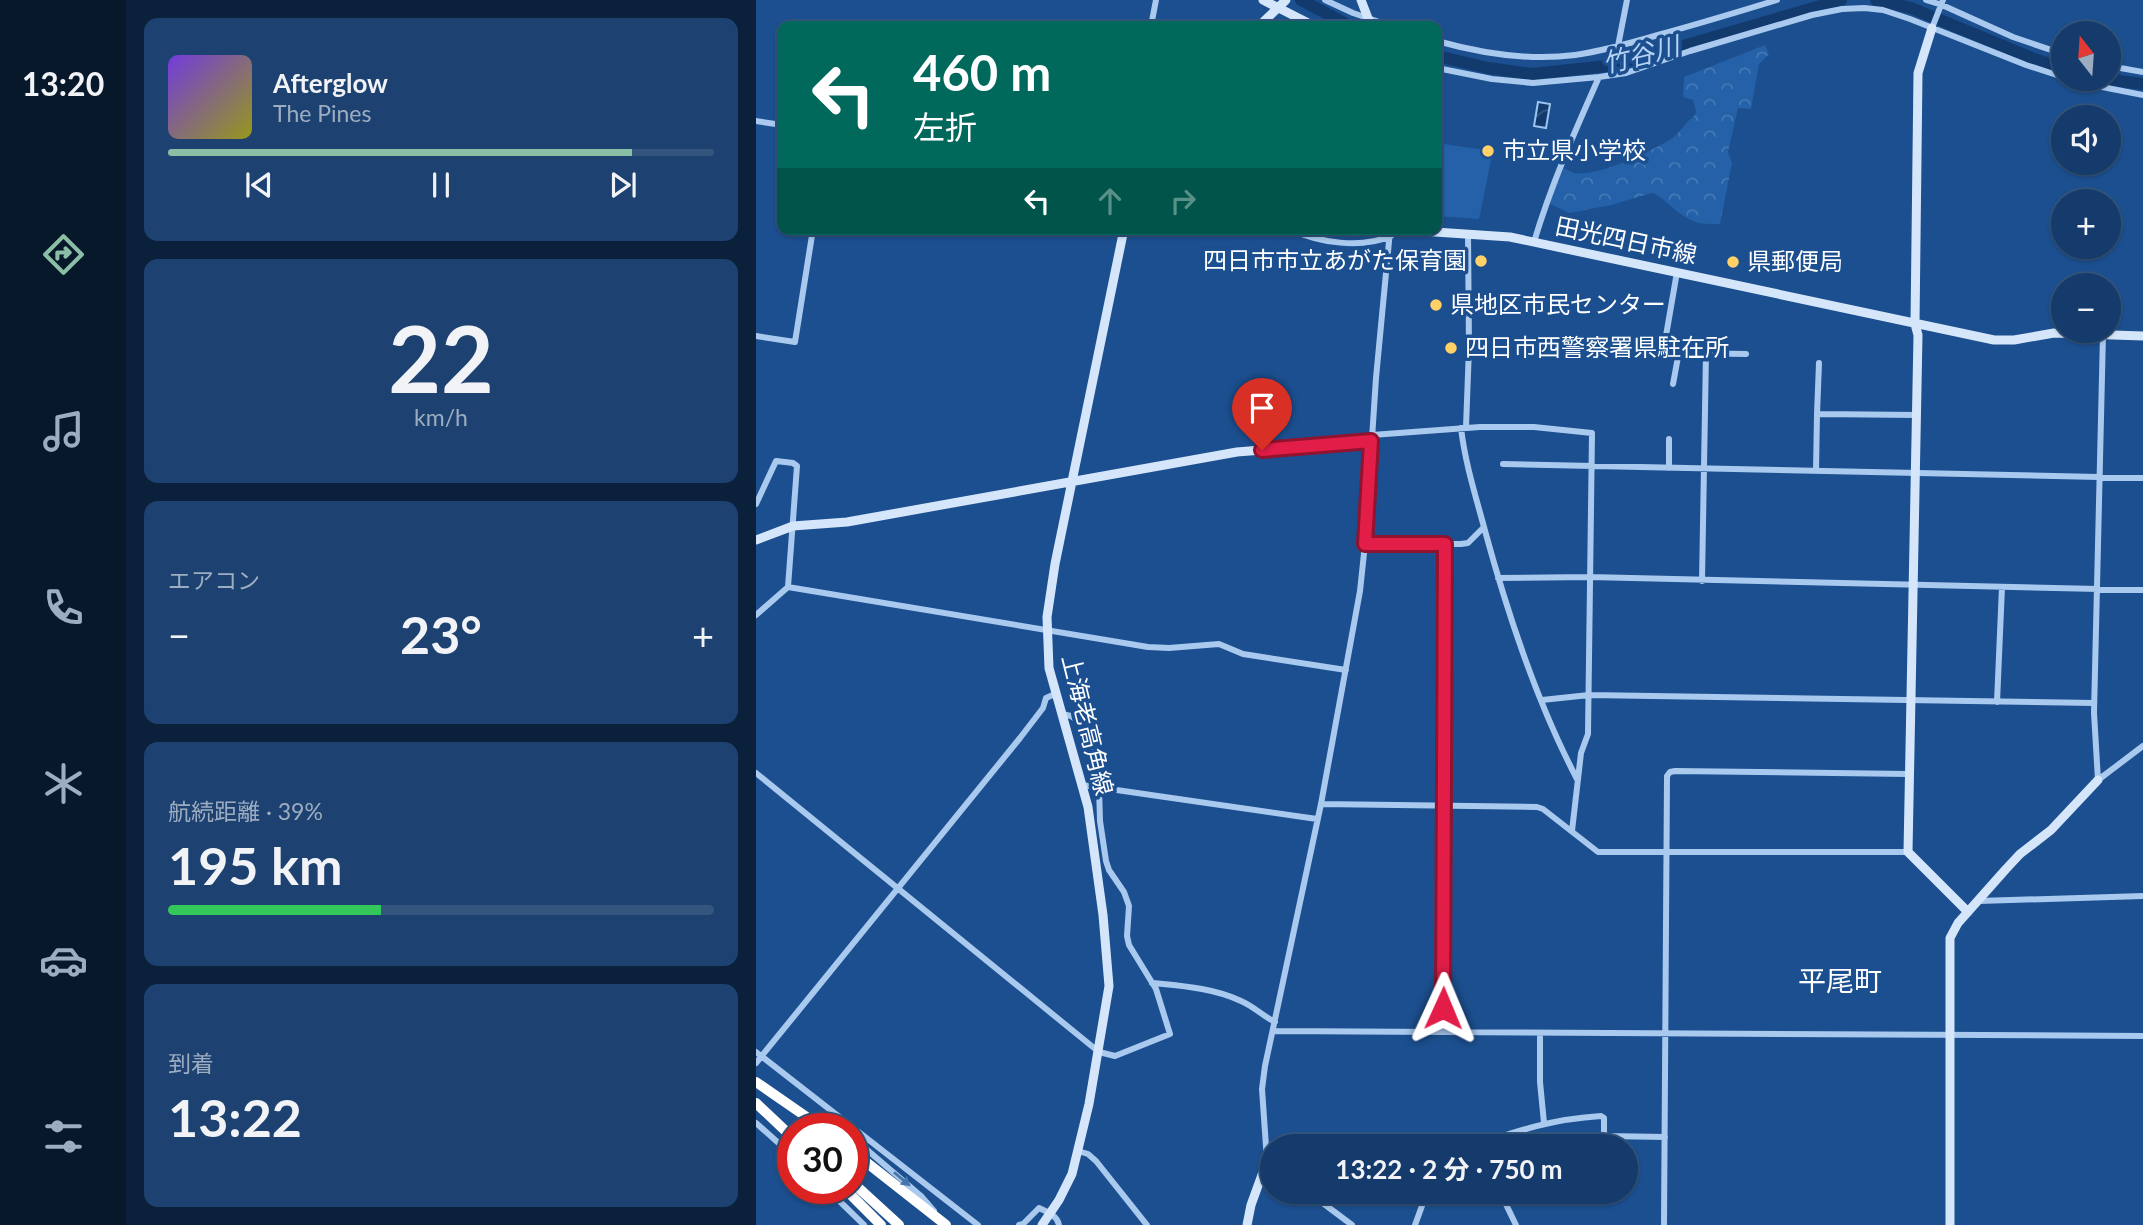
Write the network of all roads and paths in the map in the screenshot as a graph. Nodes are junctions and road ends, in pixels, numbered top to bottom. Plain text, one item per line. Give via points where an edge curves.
1 (1156, 0) edge
2 (1263, 0) edge
3 (1325, 0) edge
4 (1361, 0) edge
5 (1627, 0) edge
6 (1777, 0) edge
7 (1926, 0) edge
8 (1282, 4) edge
9 (1942, 5) edge
10 (1153, 21) edge
11 (1264, 21) edge
12 (1307, 21) edge
13 (1366, 21) edge
14 (1369, 21) edge
15 (1933, 26) junction
16 (1442, 42) edge
17 (1618, 46) junction
18 (2051, 50) edge
19 (2121, 68) edge
20 (1442, 69) edge
21 (1625, 71) junction
22 (2143, 72) edge
23 (2051, 73) edge
24 (1599, 77) junction
25 (2121, 90) edge
26 (2143, 94) edge
27 (756, 121) edge
28 (777, 124) edge
29 (1442, 233) edge
30 (1468, 233) junction
31 (812, 235) edge
32 (1123, 235) edge
33 (1305, 235) edge
34 (1387, 235) edge
35 (1390, 235) edge
36 (1534, 242) junction
37 (1677, 272) junction
38 (1915, 324) junction
39 (2051, 334) edge
40 (2121, 335) edge
41 (756, 336) edge
42 (2143, 336) edge
43 (2103, 343) edge
44 (1706, 353) junction
45 (1746, 354) dead end
46 (1678, 357) junction
47 (1819, 363) dead end
48 (1673, 384) dead end
49 (1817, 414) junction
50 (1917, 415) junction
51 (1463, 428) junction
52 (1371, 438) junction
53 (1669, 439) dead end
54 (1503, 464) dead end
55 (1592, 467) junction
56 (1669, 468) junction
57 (1704, 469) junction
58 (1816, 471) junction
59 (1916, 474) junction
60 (2100, 477) junction
61 (2143, 478) edge
62 (1072, 481) junction
63 (756, 505) edge
64 (793, 526) junction
65 (1484, 527) junction
66 (756, 540) edge
67 (1365, 544) junction
68 (1445, 544) junction
69 (1498, 578) junction
70 (1589, 578) junction
71 (1702, 581) junction
72 (1914, 586) junction
73 (788, 587) junction
74 (2002, 587) junction
75 (2097, 590) junction
76 (2143, 590) edge
77 (756, 615) edge
78 (1047, 629) junction
79 (1346, 670) junction
80 (1055, 694) junction
81 (1589, 695) junction
82 (1542, 700) junction
83 (1911, 701) junction
84 (1997, 702) junction
85 (2094, 703) junction
86 (1062, 714) junction
87 (2143, 746) edge
88 (756, 773) edge
89 (1909, 774) junction
90 (1578, 780) junction
91 (2098, 780) junction
92 (1082, 785) junction
93 (1099, 787) junction
94 (1321, 804) junction
95 (1444, 805) junction
96 (1317, 819) junction
97 (1572, 831) junction
98 (1908, 852) junction
99 (1667, 853) junction
100 (899, 887) junction
101 (2143, 896) edge
102 (1979, 901) junction
103 (1968, 912) junction
104 (1152, 983) junction
105 (1275, 1022) junction
106 (1273, 1031) junction
107 (1443, 1032) junction
108 (1540, 1033) junction
109 (1665, 1034) junction
110 (1949, 1035) junction
111 (2143, 1036) edge
112 (1099, 1052) junction
113 (759, 1054) edge
114 (756, 1063) edge
115 (756, 1082) edge
116 (756, 1095) edge
117 (756, 1103) edge
118 (801, 1113) edge
119 (832, 1113) edge
120 (777, 1114) edge
121 (756, 1123) edge
122 (777, 1123) edge
123 (1544, 1123) junction
124 (1266, 1134) edge
125 (1506, 1134) edge
126 (868, 1137) edge
127 (1665, 1137) junction
128 (777, 1142) edge
129 (868, 1151) edge
130 (1078, 1151) junction
131 (868, 1164) edge
132 (1260, 1184) edge
133 (868, 1197) edge
134 (843, 1204) edge
135 (860, 1204) edge
136 (1324, 1204) edge
137 (1423, 1204) edge
138 (1506, 1204) edge
139 (1051, 1214) junction
140 (864, 1225) edge
141 (881, 1225) edge
142 (899, 1225) edge
143 (946, 1225) edge
144 (978, 1225) edge
145 (1019, 1225) edge
146 (1042, 1225) edge
147 (1059, 1225) edge
148 (1147, 1225) edge
149 (1247, 1225) edge
150 (1352, 1225) edge
151 (1415, 1225) edge
152 (1516, 1225) edge
153 (1664, 1225) edge
154 (1950, 1225) edge

1 - 10 street
2 - 8 street
3 - 13 street
4 - 14 street
5 - 17 street
6 - 17 street
7 - 9 street
8 - 11 street
8 - 12 street
9 - 15 street
9 - 18 street
15 - 21 street via 1883,10 1842,9
15 - 23 street
15 - 38 street via 1918,73
16 - 17 street via 1541,56
17 - 21 street
19 - 22 street
20 - 24 street via 1533,83
21 - 24 street
24 - 36 street via 1568,146
25 - 26 street
27 - 28 street
29 - 30 street, 田光四日市線
30 - 36 street, 田光四日市線
30 - 51 street via 1469,348
31 - 41 street via 794,342
32 - 62 street, 上海老高角線
33 - 34 street via 1356,243 1382,240
35 - 52 street
36 - 37 street, 田光四日市線
37 - 38 street, 田光四日市線
37 - 46 street via 1663,353
38 - 39 street, 田光四日市線 via 1994,340
38 - 50 street
40 - 42 street, 田光四日市線
43 - 60 street
44 - 45 street
44 - 46 street via 1681,353
44 - 57 street
46 - 48 street
47 - 49 street
49 - 50 street
49 - 58 street
50 - 59 street
51 - 52 street
51 - 55 street via 1534,427 1592,433
51 - 65 street via 1471,484
52 - 62 street via 1237,452
52 - 67 street
53 - 56 street
54 - 55 street
55 - 56 street
55 - 70 street
56 - 57 street
57 - 58 street
57 - 71 street
58 - 59 street
59 - 60 street
59 - 72 street
60 - 61 street
60 - 75 street
62 - 64 street via 847,523
62 - 78 street, 上海老高角線 via 1049,594
63 - 64 street via 776,461 793,463 799,470
64 - 66 street
64 - 73 street
65 - 68 street via 1468,543
65 - 69 street
67 - 68 street
67 - 79 street
68 - 95 street
69 - 70 street
69 - 82 street
70 - 71 street
70 - 81 street
71 - 72 street
72 - 74 street
72 - 83 street
73 - 77 street
73 - 78 street
74 - 75 street
74 - 84 street
75 - 76 street
75 - 85 street
78 - 79 street via 1148,647 1219,644 1243,654
78 - 80 street, 上海老高角線
79 - 94 street
80 - 86 street, 上海老高角線
80 - 100 street via 1046,698 1020,738
81 - 82 street
81 - 83 street
81 - 90 street via 1588,734
82 - 90 street
83 - 84 street
83 - 89 street
84 - 85 street
85 - 91 street
86 - 92 street, 上海老高角線
86 - 93 street via 1072,716 1087,733
87 - 91 street
88 - 100 street
89 - 98 street
89 - 99 street via 1670,772
90 - 97 street
91 - 102 street
92 - 93 street
92 - 112 street, 上海老高角線 via 1096,858 1108,969
93 - 96 street
93 - 104 street via 1106,861 1129,906 1129,945
94 - 95 street
94 - 96 street
95 - 97 street via 1537,807
95 - 107 street
96 - 105 street
97 - 99 street via 1598,852
98 - 99 street
98 - 103 street
99 - 109 street
100 - 112 street
100 - 113 street
101 - 102 street
102 - 103 street
103 - 110 street via 1950,938
104 - 105 street via 1219,993
104 - 112 street via 1170,1034 1115,1056
105 - 106 street
106 - 107 street
106 - 124 street via 1262,1089
107 - 108 street
108 - 109 street
108 - 123 street
109 - 110 street
109 - 127 street
110 - 111 street
110 - 154 street
112 - 130 street, 上海老高角線
113 - 114 street
113 - 119 street
115 - 118 highway
116 - 120 highway
117 - 122 highway
121 - 128 street
123 - 125 street
123 - 127 street via 1601,1116 1606,1136
126 - 144 street
127 - 153 street
129 -> 143 street via 921,1196
130 - 139 street, 上海老高角線 via 1072,1174
130 - 148 street via 1096,1161
131 - 143 highway
132 - 149 street
133 - 142 highway
134 - 140 street
135 - 141 highway
136 - 150 street
137 - 151 street
138 - 152 street
139 - 145 street via 1039,1208
139 - 146 street, 上海老高角線
139 - 147 street

